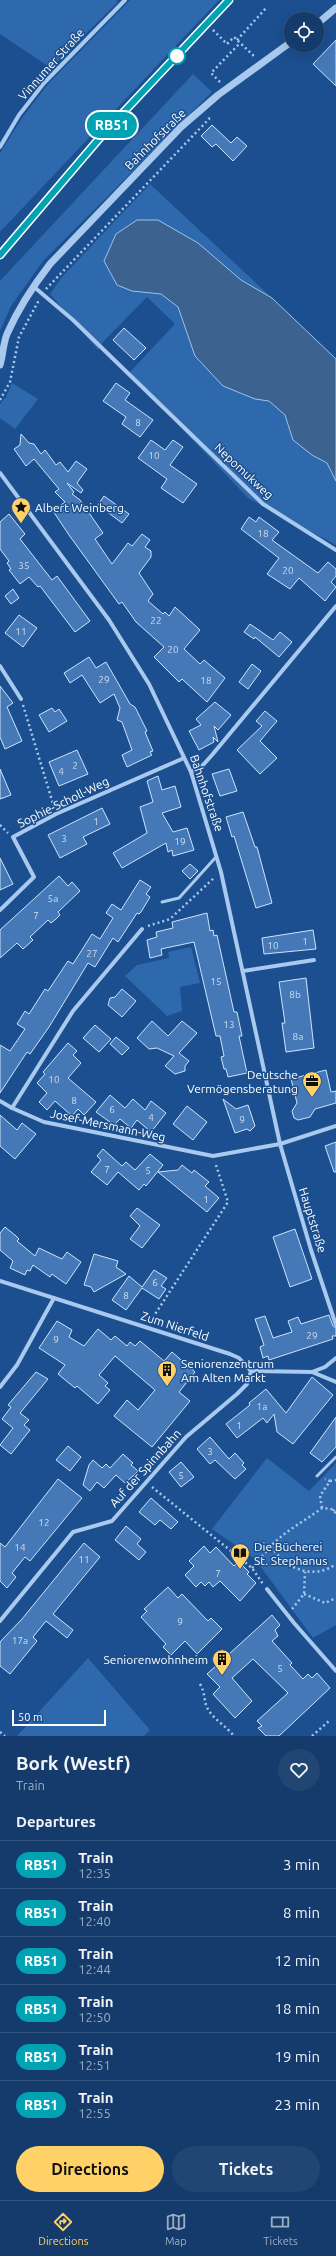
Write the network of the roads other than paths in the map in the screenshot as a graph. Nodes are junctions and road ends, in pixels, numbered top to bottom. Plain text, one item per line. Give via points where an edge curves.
1 (124, 0) edge
2 (336, 8) edge
3 (324, 18) edge
4 (284, 47) edge
5 (0, 147) edge
6 (33, 286) junction
7 (0, 365) edge
8 (0, 473) edge
9 (336, 550) edge
10 (336, 606) edge
11 (0, 666) edge
12 (21, 698) road end
13 (184, 758) junction
14 (191, 772) junction
15 (216, 857) junction
16 (162, 902) dead end
17 (0, 910) edge
18 (142, 929) dead end
19 (314, 960) dead end
20 (243, 971) junction
21 (0, 1101) edge
22 (12, 1108) junction
23 (336, 1126) edge
24 (280, 1144) junction
25 (1, 1281) edge
26 (54, 1298) junction
27 (335, 1319) edge
28 (336, 1325) edge
29 (336, 1358) edge
30 (251, 1372) junction
31 (312, 1372) junction
32 (336, 1382) edge
33 (0, 1388) edge
34 (336, 1457) edge
35 (317, 1476) road end
36 (266, 1589) road end
37 (0, 1621) edge
38 (336, 1671) edge

1 - 5 street, Vinnumer Straße via 44,83 19,115
2 - 3 street
4 - 6 street, Bahnhofstraße via 227,88 181,128 106,204
6 - 7 street, Bahnhofstraße via 7,336
6 - 9 street, Nepomukweg via 263,504
8 - 13 street, Bahnhofstraße via 109,620 150,684
10 - 14 street via 204,765
11 - 12 street
13 - 14 street, Bahnhofstraße
13 - 17 street, Sophie-Scholl-Weg via 56,814 13,837 34,877
14 - 15 street, Bahnhofstraße
15 - 16 lane via 179,898
15 - 20 street, Bahnhofstraße
18 - 22 street via 73,1011
19 - 20 street
20 - 24 street, Bahnhofstraße
21 - 22 street, Josef-Mersmann-Weg
22 - 24 street, Josef-Mersmann-Weg via 44,1122 213,1156
23 - 24 street, Josef-Mersmann-Weg
24 - 27 street, Hauptstraße via 311,1250
25 - 26 street, Zum Nierfeld
26 - 30 street, Zum Nierfeld via 230,1354 239,1358
26 - 33 street via 17,1365
27 - 28 street, Hauptstraße
29 - 31 street via 325,1367
30 - 31 street
30 - 37 street, Auf der Spinnbahn via 247,1384 186,1437 112,1521 73,1532
31 - 32 street
34 - 35 lane
36 - 38 street

